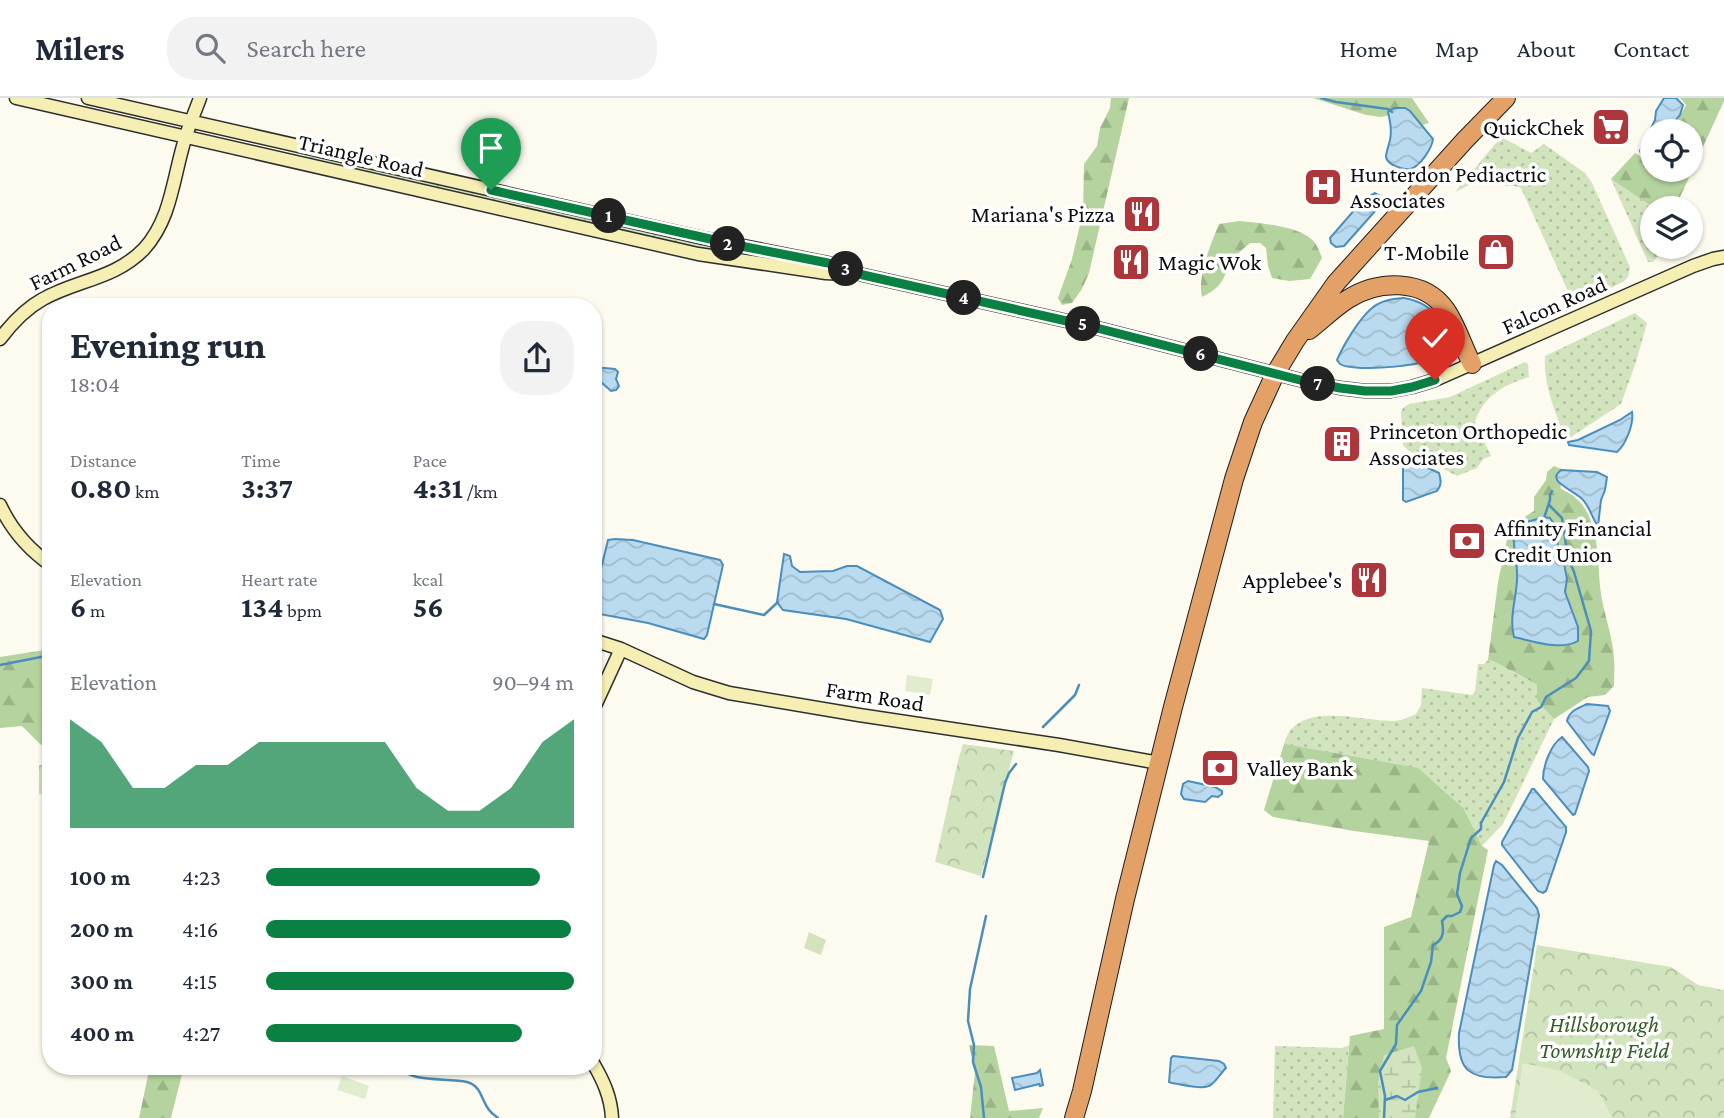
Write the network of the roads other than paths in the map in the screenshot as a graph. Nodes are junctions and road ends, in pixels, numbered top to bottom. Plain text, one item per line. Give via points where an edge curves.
1 (16, 98) edge
2 (88, 98) edge
3 (200, 98) edge
4 (1506, 98) edge
5 (191, 122) junction
6 (185, 138) junction
7 (1724, 257) edge
8 (863, 275) junction
9 (47, 298) edge
10 (42, 300) edge
11 (0, 340) edge
12 (1295, 341) junction
13 (1472, 364) junction
14 (1275, 374) junction
15 (0, 505) edge
16 (42, 559) edge
17 (602, 643) edge
18 (621, 649) junction
19 (602, 690) edge
20 (1159, 763) junction
21 (1125, 899) junction
22 (600, 1075) edge
23 (612, 1118) edge
24 (1062, 1118) edge
25 (1073, 1118) edge

1 - 6 street, Triangle Road
2 - 5 street, Triangle Road
3 - 5 street, Farm Road
4 - 12 highway via 1336,283
5 - 6 street, Farm Road
5 - 8 street, Triangle Road via 828,263
6 - 8 street, Triangle Road via 698,254
6 - 9 street, Farm Road via 165,216 142,251 107,275
7 - 13 street, Falcon Road via 1693,266
8 - 14 street, Triangle Road
10 - 11 street, Farm Road via 20,316
12 - 13 highway via 1349,299 1376,288 1410,286 1433,296 1445,308
12 - 14 highway
13 - 14 street, Falcon Road via 1391,391 1340,388
14 - 20 highway via 1240,457
15 - 16 street via 21,540
17 - 18 street, Farm Road
18 - 19 street
18 - 20 street, Farm Road via 729,693
20 - 21 highway
21 - 24 highway
21 - 25 highway
22 - 23 street

